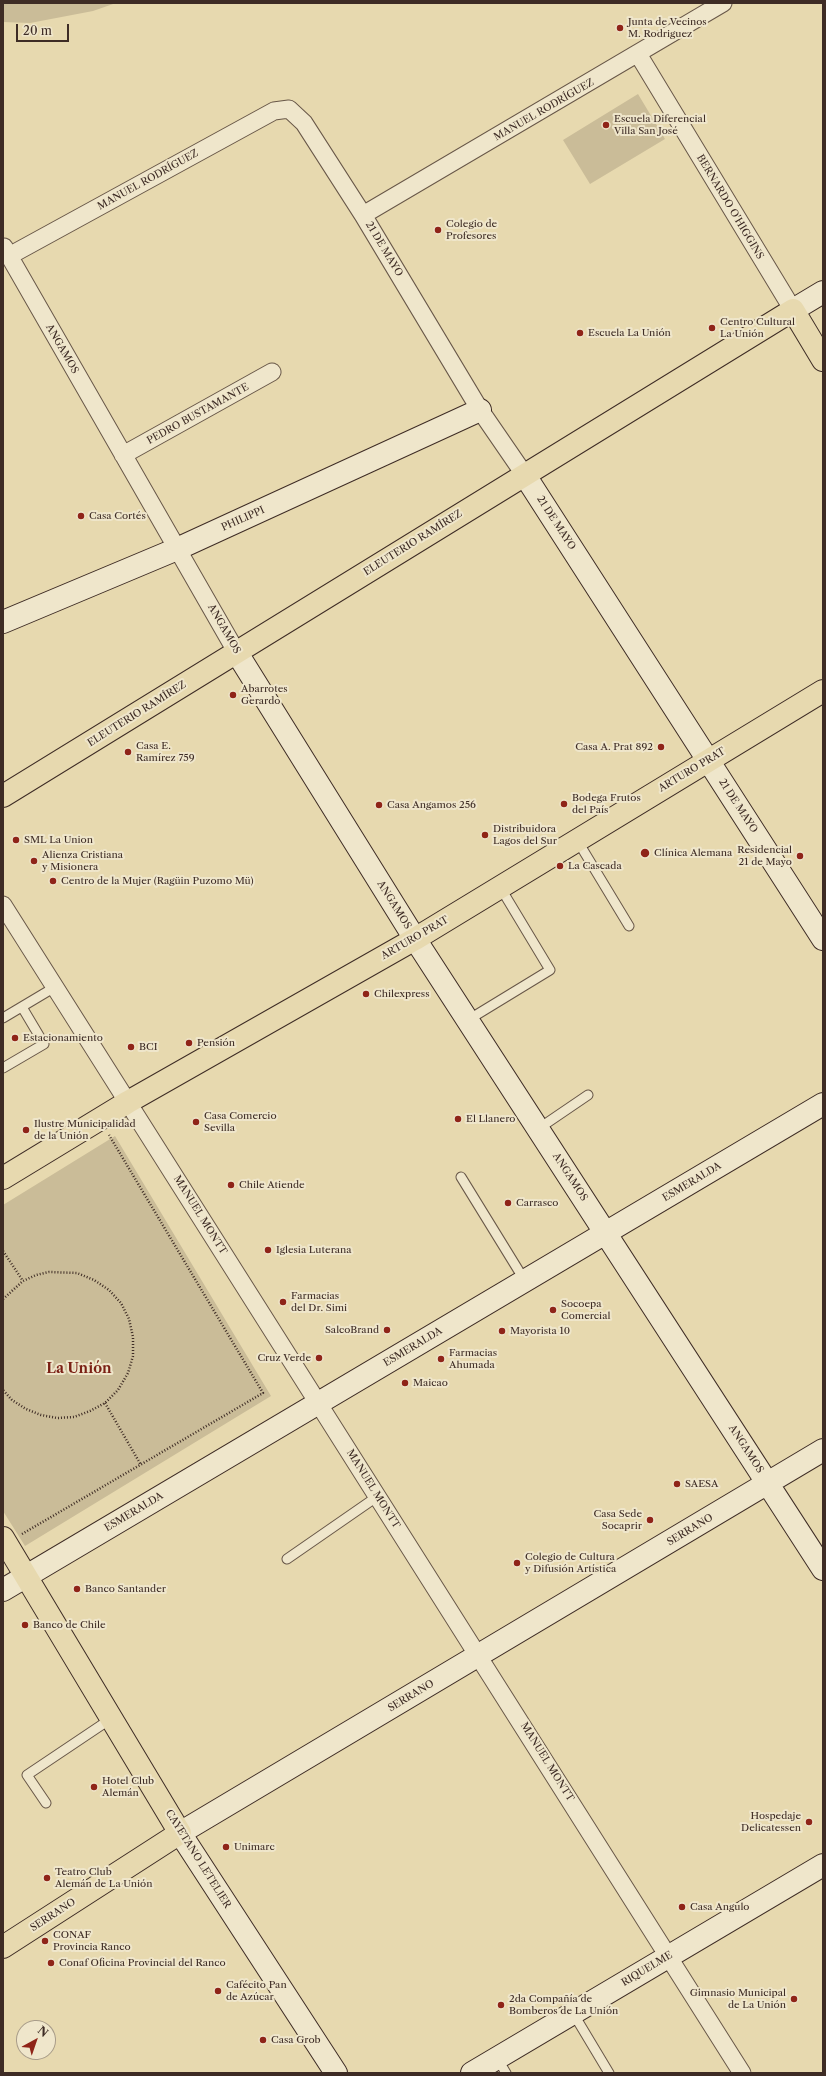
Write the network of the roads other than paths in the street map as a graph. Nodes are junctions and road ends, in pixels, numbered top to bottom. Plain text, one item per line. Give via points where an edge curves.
1 (723, 3) edge
2 (638, 54) junction
3 (289, 109) joint
4 (363, 215) junction
5 (5, 254) edge
6 (823, 292) edge
7 (793, 310) junction
8 (823, 360) edge
9 (272, 372) dead end
10 (480, 410) junction
11 (123, 455) junction
12 (524, 474) junction
13 (177, 549) junction
14 (3, 622) edge
15 (237, 653) junction
16 (823, 691) edge
17 (708, 761) junction
18 (3, 796) edge
19 (577, 840) junction
20 (500, 887) junction
21 (3, 905) edge
22 (629, 926) dead end
23 (415, 939) junction
24 (823, 939) edge
25 (55, 987) junction
26 (22, 1007) junction
27 (3, 1018) edge
28 (468, 1020) junction
29 (3, 1068) edge
30 (588, 1096) dead end
31 (128, 1102) junction
32 (823, 1104) edge
33 (538, 1129) junction
34 (461, 1177) dead end
35 (3, 1178) edge
36 (606, 1233) junction
37 (525, 1281) junction
38 (319, 1403) junction
39 (823, 1450) edge
40 (768, 1483) junction
41 (378, 1496) junction
42 (11, 1537) edge
43 (287, 1559) dead end
44 (823, 1569) edge
45 (26, 1576) junction
46 (3, 1590) edge
47 (479, 1655) junction
48 (112, 1718) junction
49 (46, 1803) dead end
50 (180, 1832) junction
51 (823, 1865) edge
52 (3, 1947) edge
53 (670, 1956) junction
54 (573, 2013) junction
55 (501, 2065) edge
56 (336, 2073) edge
57 (472, 2073) edge
58 (609, 2073) edge
59 (742, 2073) edge

1 - 2 street, MANUEL RODRÍGUEZ
2 - 4 street, MANUEL RODRÍGUEZ
2 - 7 street, BERNARDO O'HIGGINS
3 - 4 street, 21 DE MAYO via 304,123
3 - 5 street, MANUEL RODRÍGUEZ via 274,111
4 - 10 street, 21 DE MAYO
5 - 11 street, ANGAMOS
6 - 7 street, ELEUTERIO RAMÍREZ
7 - 8 main road, BERNARDO O'HIGGINS
7 - 12 main road, ELEUTERIO RAMÍREZ
9 - 11 street, PEDRO BUSTAMANTE
10 - 12 street, 21 DE MAYO
10 - 13 street, PHILIPPI
11 - 13 street, ANGAMOS
12 - 15 main road, ELEUTERIO RAMÍREZ
12 - 17 street, 21 DE MAYO
13 - 14 street, PHILIPPI
13 - 15 street, ANGAMOS
15 - 18 main road, ELEUTERIO RAMÍREZ
15 - 23 street, ANGAMOS
16 - 17 main road, ARTURO PRAT
17 - 19 main road, ARTURO PRAT
17 - 24 street, 21 DE MAYO
19 - 20 main road, ARTURO PRAT
19 - 22 lane
20 - 23 main road, ARTURO PRAT
20 - 28 lane via 550,970
21 - 25 street, MANUEL MONTT
23 - 28 street, ANGAMOS
23 - 31 main road, ARTURO PRAT
25 - 26 lane
25 - 31 street, MANUEL MONTT
26 - 27 lane
26 - 29 lane via 44,1044
28 - 33 street, ANGAMOS
30 - 33 lane
31 - 35 main road, ARTURO PRAT
31 - 38 street, MANUEL MONTT
32 - 36 street, ESMERALDA
33 - 36 street, ANGAMOS
34 - 37 lane
36 - 37 street, ESMERALDA
36 - 40 street, ANGAMOS
37 - 38 street, ESMERALDA
38 - 41 street, MANUEL MONTT
38 - 45 street, ESMERALDA
39 - 40 street, SERRANO
40 - 44 street, ANGAMOS
40 - 47 street, SERRANO
41 - 43 lane
41 - 47 street, MANUEL MONTT
42 - 45 main road, CAYETANO LETELIER
45 - 46 street, ESMERALDA
45 - 48 main road, CAYETANO LETELIER
47 - 50 street, SERRANO
47 - 53 street, MANUEL MONTT
48 - 49 lane via 27,1775
48 - 50 main road, CAYETANO LETELIER
50 - 52 main road, SERRANO
50 - 56 street, CAYETANO LETELIER
51 - 53 street, RIQUELME
53 - 54 street, RIQUELME
53 - 59 street, MANUEL MONTT
54 - 55 street, RIQUELME
54 - 58 lane
55 - 57 street, RIQUELME

